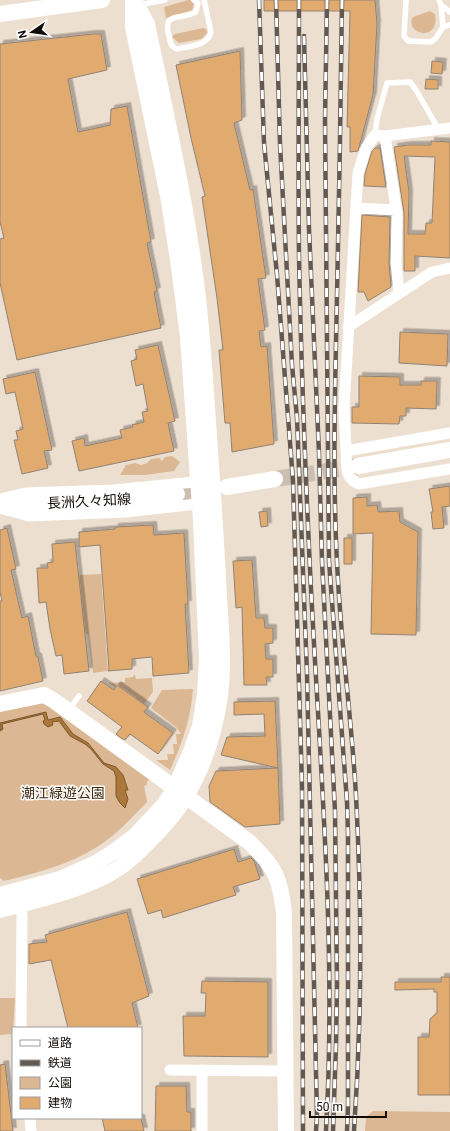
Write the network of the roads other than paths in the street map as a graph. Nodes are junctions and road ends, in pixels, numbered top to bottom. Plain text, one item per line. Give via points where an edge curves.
1 (102, 0) edge
2 (134, 0) edge
3 (165, 0) edge
4 (194, 0) edge
5 (204, 0) edge
6 (406, 0) edge
7 (440, 2) edge
8 (450, 12) edge
9 (0, 14) edge
10 (450, 25) edge
11 (443, 27) junction
12 (450, 128) edge
13 (439, 130) junction
14 (380, 135) junction
15 (356, 208) junction
16 (396, 210) junction
17 (450, 268) edge
18 (399, 294) junction
19 (348, 327) junction
20 (450, 433) edge
21 (450, 450) edge
22 (346, 451) junction
23 (358, 466) tunnel mouth
24 (450, 469) edge
25 (275, 479) tunnel mouth
26 (205, 481) junction
27 (227, 487) tunnel mouth
28 (177, 494) tunnel mouth
29 (0, 499) edge
30 (207, 502) junction
31 (0, 503) edge
32 (0, 508) edge
33 (79, 696) dead end
34 (0, 704) edge
35 (71, 707) dead end
36 (180, 793) junction
37 (0, 895) edge
38 (21, 905) junction
39 (0, 910) edge
40 (21, 1027) edge
41 (170, 1070) dead end
42 (202, 1070) junction
43 (286, 1071) junction
44 (30, 1119) edge
45 (32, 1131) edge
46 (202, 1131) edge
47 (286, 1131) edge

1 - 9 street
2 - 3 lane via 144,4
2 - 26 street via 134,27 169,201 182,287
4 - 5 lane via 198,3 196,12 172,19 167,24 170,43 174,48 206,42 210,37
6 - 11 lane via 404,36 408,41 431,42
7 - 8 lane
7 - 11 lane
10 - 11 lane
12 - 13 street
13 - 14 street
13 - 14 lane via 410,82 387,83 378,119
14 - 15 street via 366,148 358,173
14 - 16 street
15 - 16 street
15 - 19 street
16 - 18 street
17 - 18 street via 432,272
18 - 19 street
19 - 22 street via 344,407
20 - 22 street
21 - 23 street
22 - 24 street via 348,475 353,482 359,484
25 - 27 street
26 - 29 street via 114,490 25,493
26 - 30 street
28 - 31 street, 長洲久々知線 via 57,504
30 - 32 street via 126,512 29,516
30 - 36 street via 222,659 220,697 214,730 206,754
33 - 35 lane
34 - 36 street via 44,695
36 - 37 street via 164,805 136,836 96,863 60,879
36 - 38 street via 175,813 143,848 122,866 77,888
36 - 43 street via 249,842 269,863 278,879 284,913
38 - 39 street
38 - 40 street
41 - 42 street
42 - 43 street
42 - 46 street
43 - 47 street
44 - 45 street

